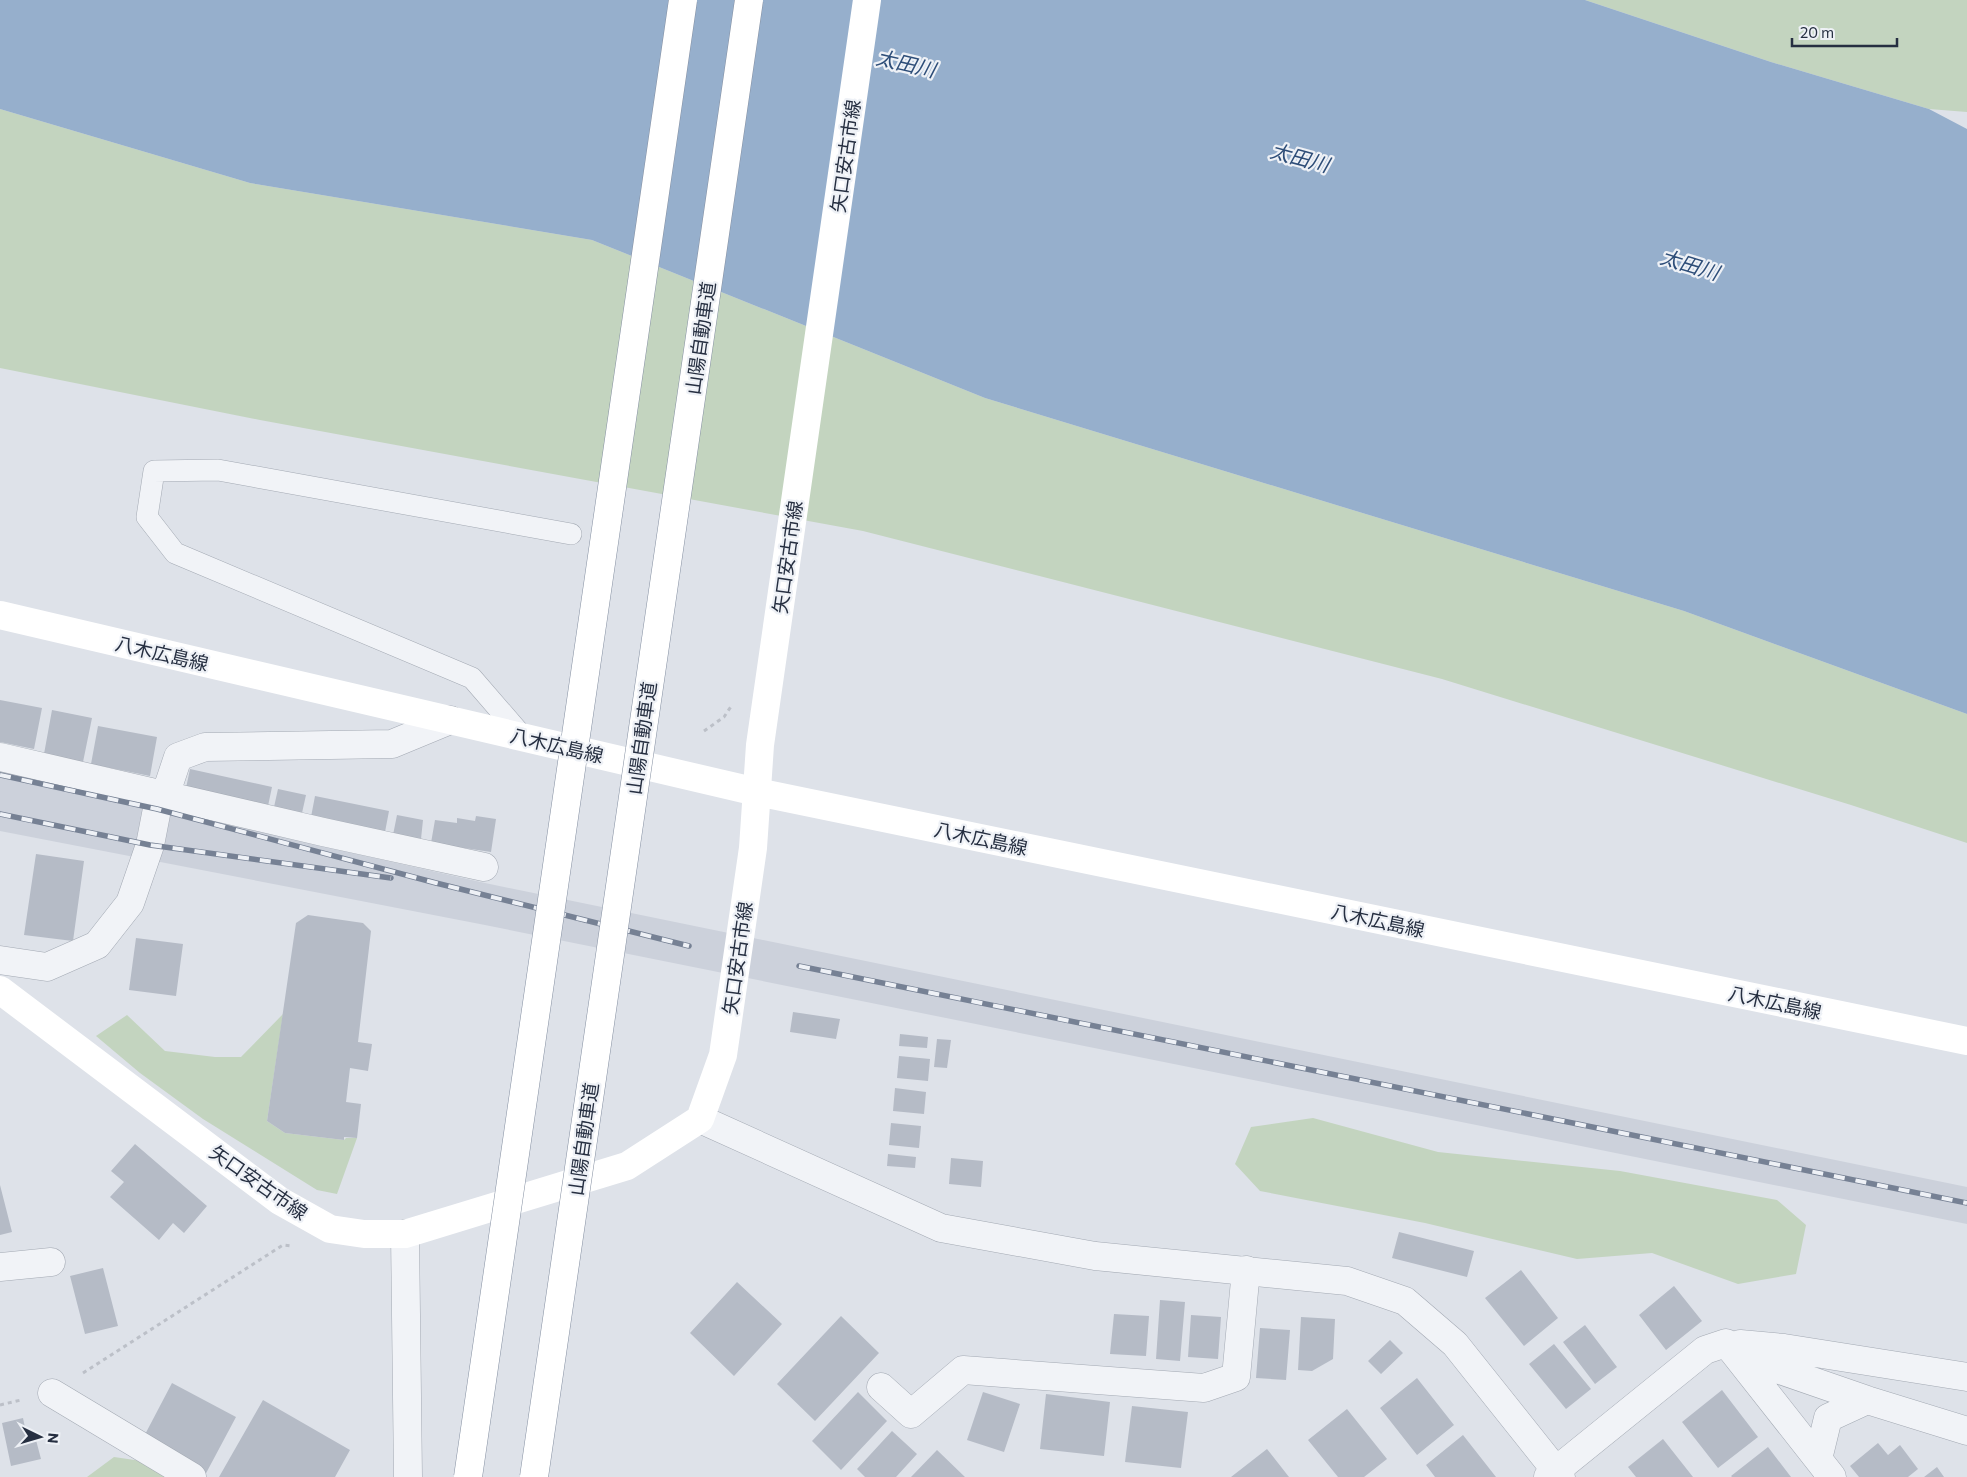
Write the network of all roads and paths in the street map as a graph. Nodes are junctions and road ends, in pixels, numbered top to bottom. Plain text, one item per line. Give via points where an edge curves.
1 (683, 0) edge
2 (749, 0) edge
3 (867, 0) edge
4 (571, 534) dead end
5 (0, 615) edge
6 (450, 720) junction
7 (523, 737) junction
8 (0, 757) edge
9 (757, 792) junction
10 (165, 796) junction
11 (484, 867) dead end
12 (0, 960) edge
13 (0, 990) edge
14 (1967, 1041) edge
15 (700, 1118) junction
16 (330, 1229) junction
17 (405, 1234) junction
18 (51, 1262) dead end
19 (0, 1267) edge
20 (1246, 1270) junction
21 (1726, 1343) junction
22 (1967, 1377) edge
23 (881, 1387) dead end
24 (52, 1393) junction
25 (1867, 1400) junction
26 (0, 1405) edge
27 (1967, 1431) edge
28 (1825, 1468) edge
29 (1555, 1475) edge
30 (192, 1477) edge
31 (408, 1477) edge
32 (468, 1477) edge
33 (534, 1477) edge

1 - 32 main road, bridge
2 - 33 main road, 山陽自動車道, bridge
3 - 9 main road, 矢口安古市線 via 760,745
4 - 7 lane via 218,470 154,471 146,518 175,552 472,678
5 - 6 main road, 八木広島線
6 - 7 main road, 八木広島線
6 - 10 street via 392,744 204,747 178,758
7 - 9 main road, 八木広島線
8 - 10 street
9 - 14 main road, 八木広島線
9 - 15 main road, 矢口安古市線 via 753,848 723,1055
10 - 11 street
10 - 12 street via 157,809 150,845 130,903 97,945 47,967
13 - 16 main road, 矢口安古市線 via 280,1201
15 - 17 main road, 矢口安古市線 via 627,1166
15 - 20 street via 940,1228 1095,1256
16 - 17 main road, 矢口安古市線 via 364,1234
16 - 24 path via 314,1249 283,1245
17 - 31 street
18 - 19 street
20 - 23 street via 1236,1377 1204,1388 963,1370 911,1414
20 - 29 street via 1347,1281 1405,1301 1455,1344
21 - 22 street via 1784,1348
21 - 25 street via 1780,1370
21 - 28 street
21 - 29 street via 1705,1350
24 - 26 path
24 - 30 street
25 - 27 street
25 - 28 street via 1828,1418

